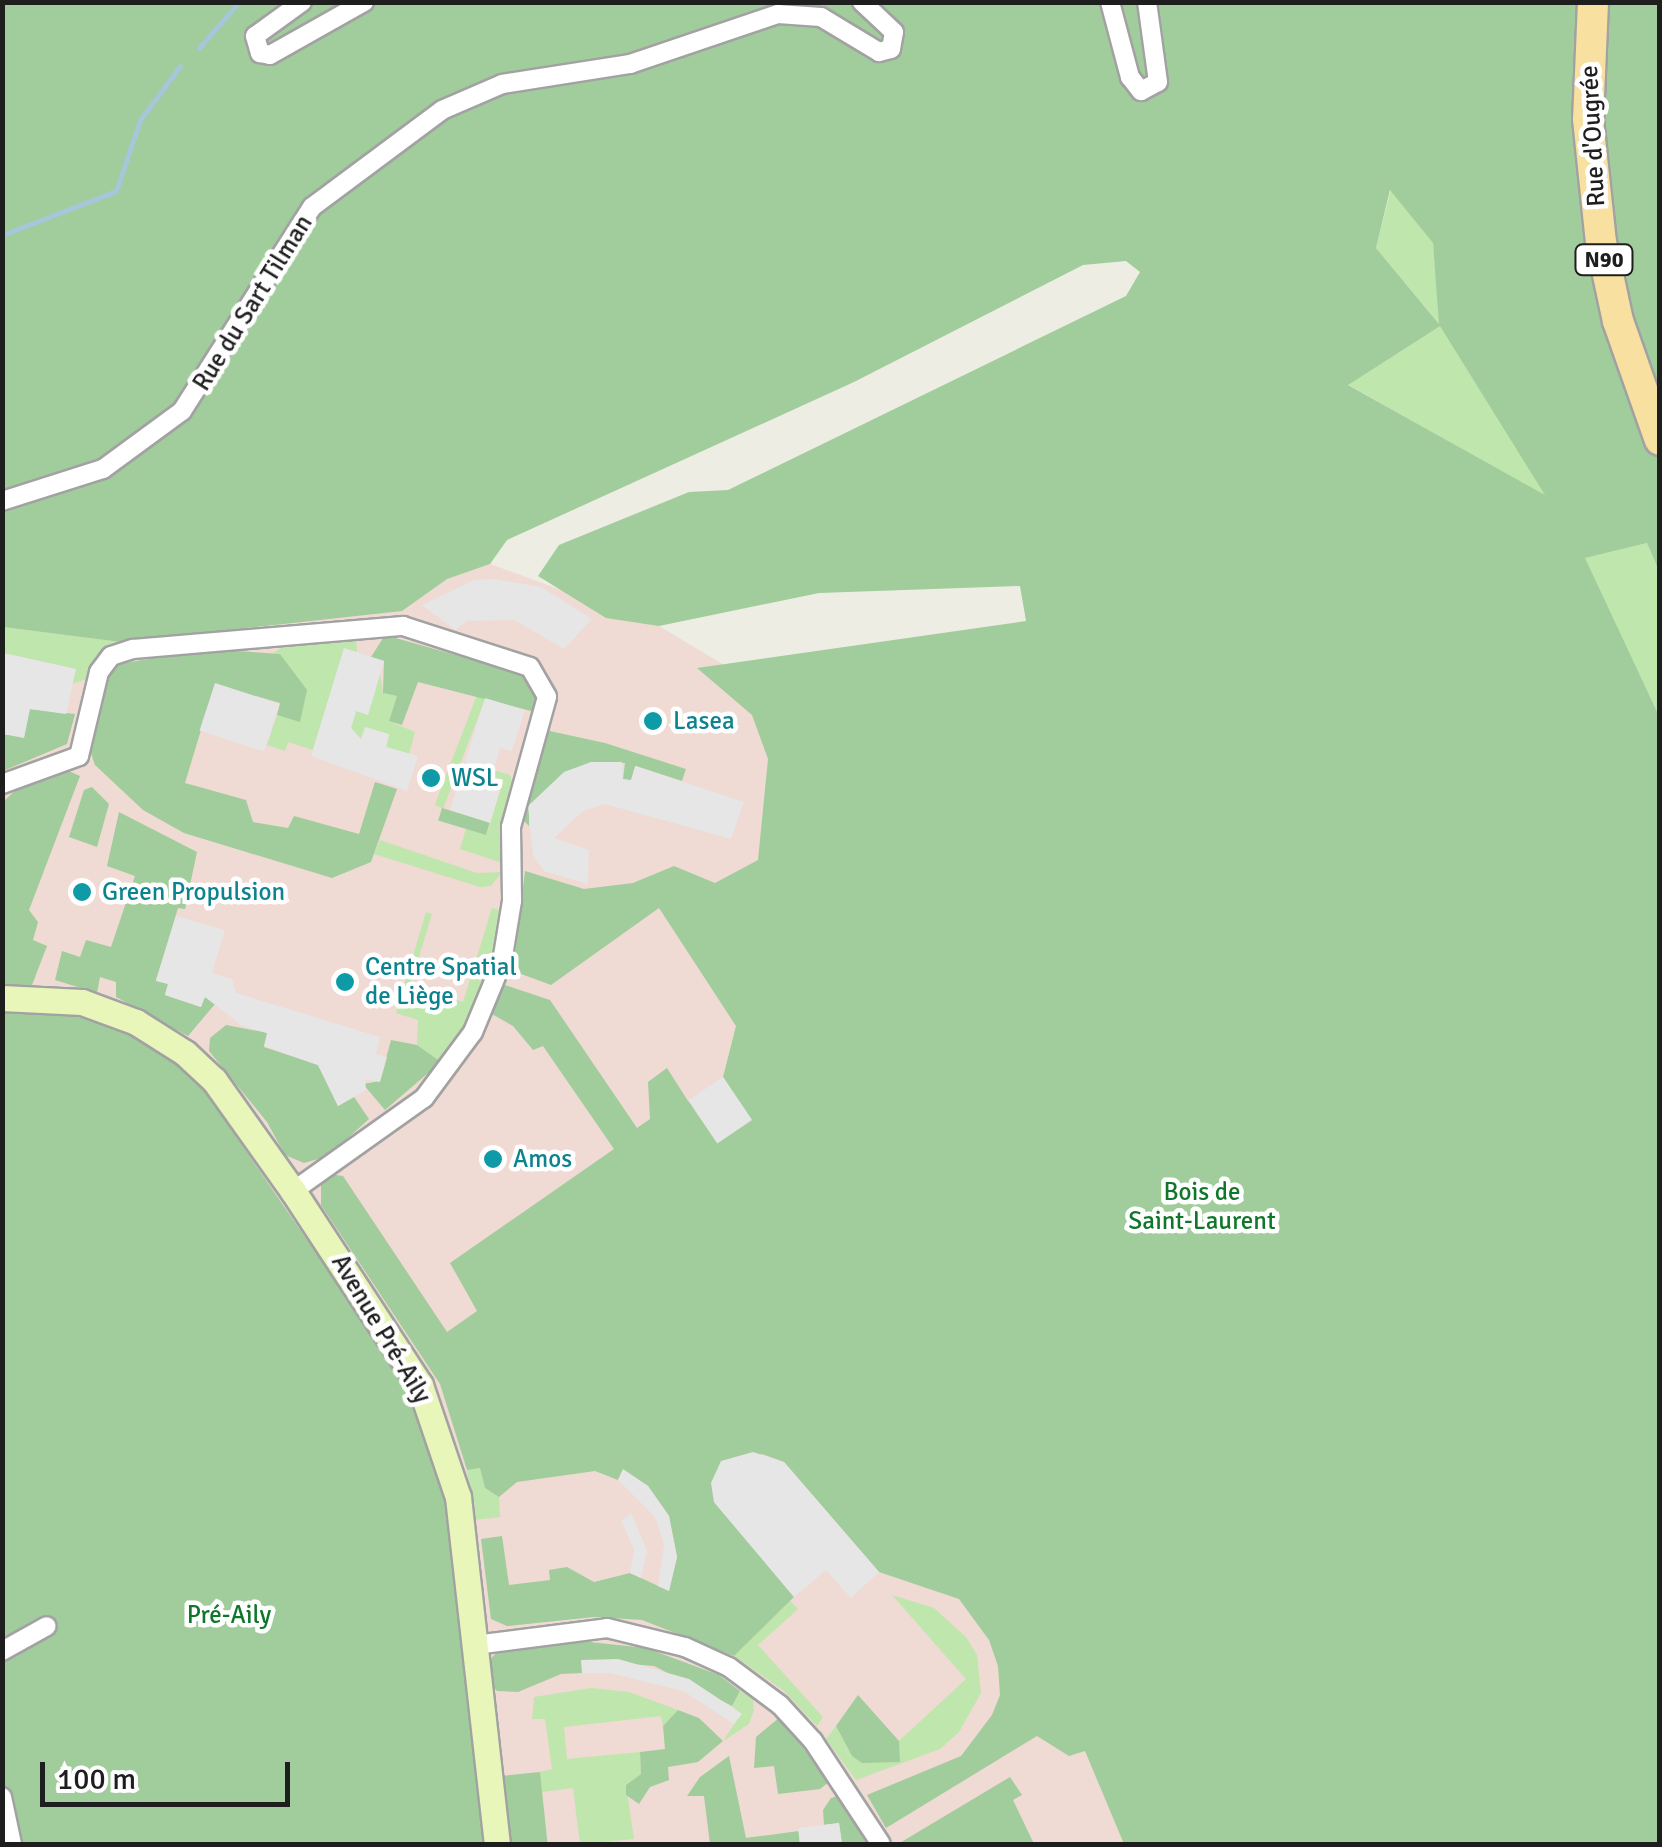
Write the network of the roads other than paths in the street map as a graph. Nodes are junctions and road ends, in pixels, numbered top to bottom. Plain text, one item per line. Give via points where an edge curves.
1 (302, 2) edge
2 (364, 2) edge
3 (862, 2) edge
4 (1110, 2) edge
5 (1147, 2) edge
6 (1594, 2) edge
7 (1660, 440) edge
8 (2, 501) edge
9 (2, 784) edge
10 (2, 998) edge
11 (293, 1191) junction
12 (47, 1626) dead end
13 (474, 1645) junction
14 (2, 1650) edge
15 (2, 1797) edge
16 (12, 1844) edge
17 (496, 1844) edge
18 (881, 1844) edge

1 - 2 street via 255,36 260,53 270,55
3 - 8 street, Rue du Sart Tilman via 894,32 891,49 880,52 820,18 778,14 630,64 502,84 442,110 312,207 182,411 103,469
4 - 5 street via 1130,76 1141,91 1158,82
6 - 7 main road, Rue d'Ougrée / N90 via 1587,74 1596,214 1618,321
9 - 11 street via 79,756 99,672 112,656 133,649 402,626 530,668 546,696 511,827 512,901 502,962 473,1032 424,1098
10 - 11 street, Avenue Pré-Aily via 82,1002 136,1022 186,1053 214,1080
11 - 13 street, Avenue Pré-Aily via 388,1330 438,1426 458,1497
12 - 14 street
13 - 17 street, Avenue Pré-Aily
13 - 18 street via 607,1628 686,1646 780,1705
15 - 16 street

